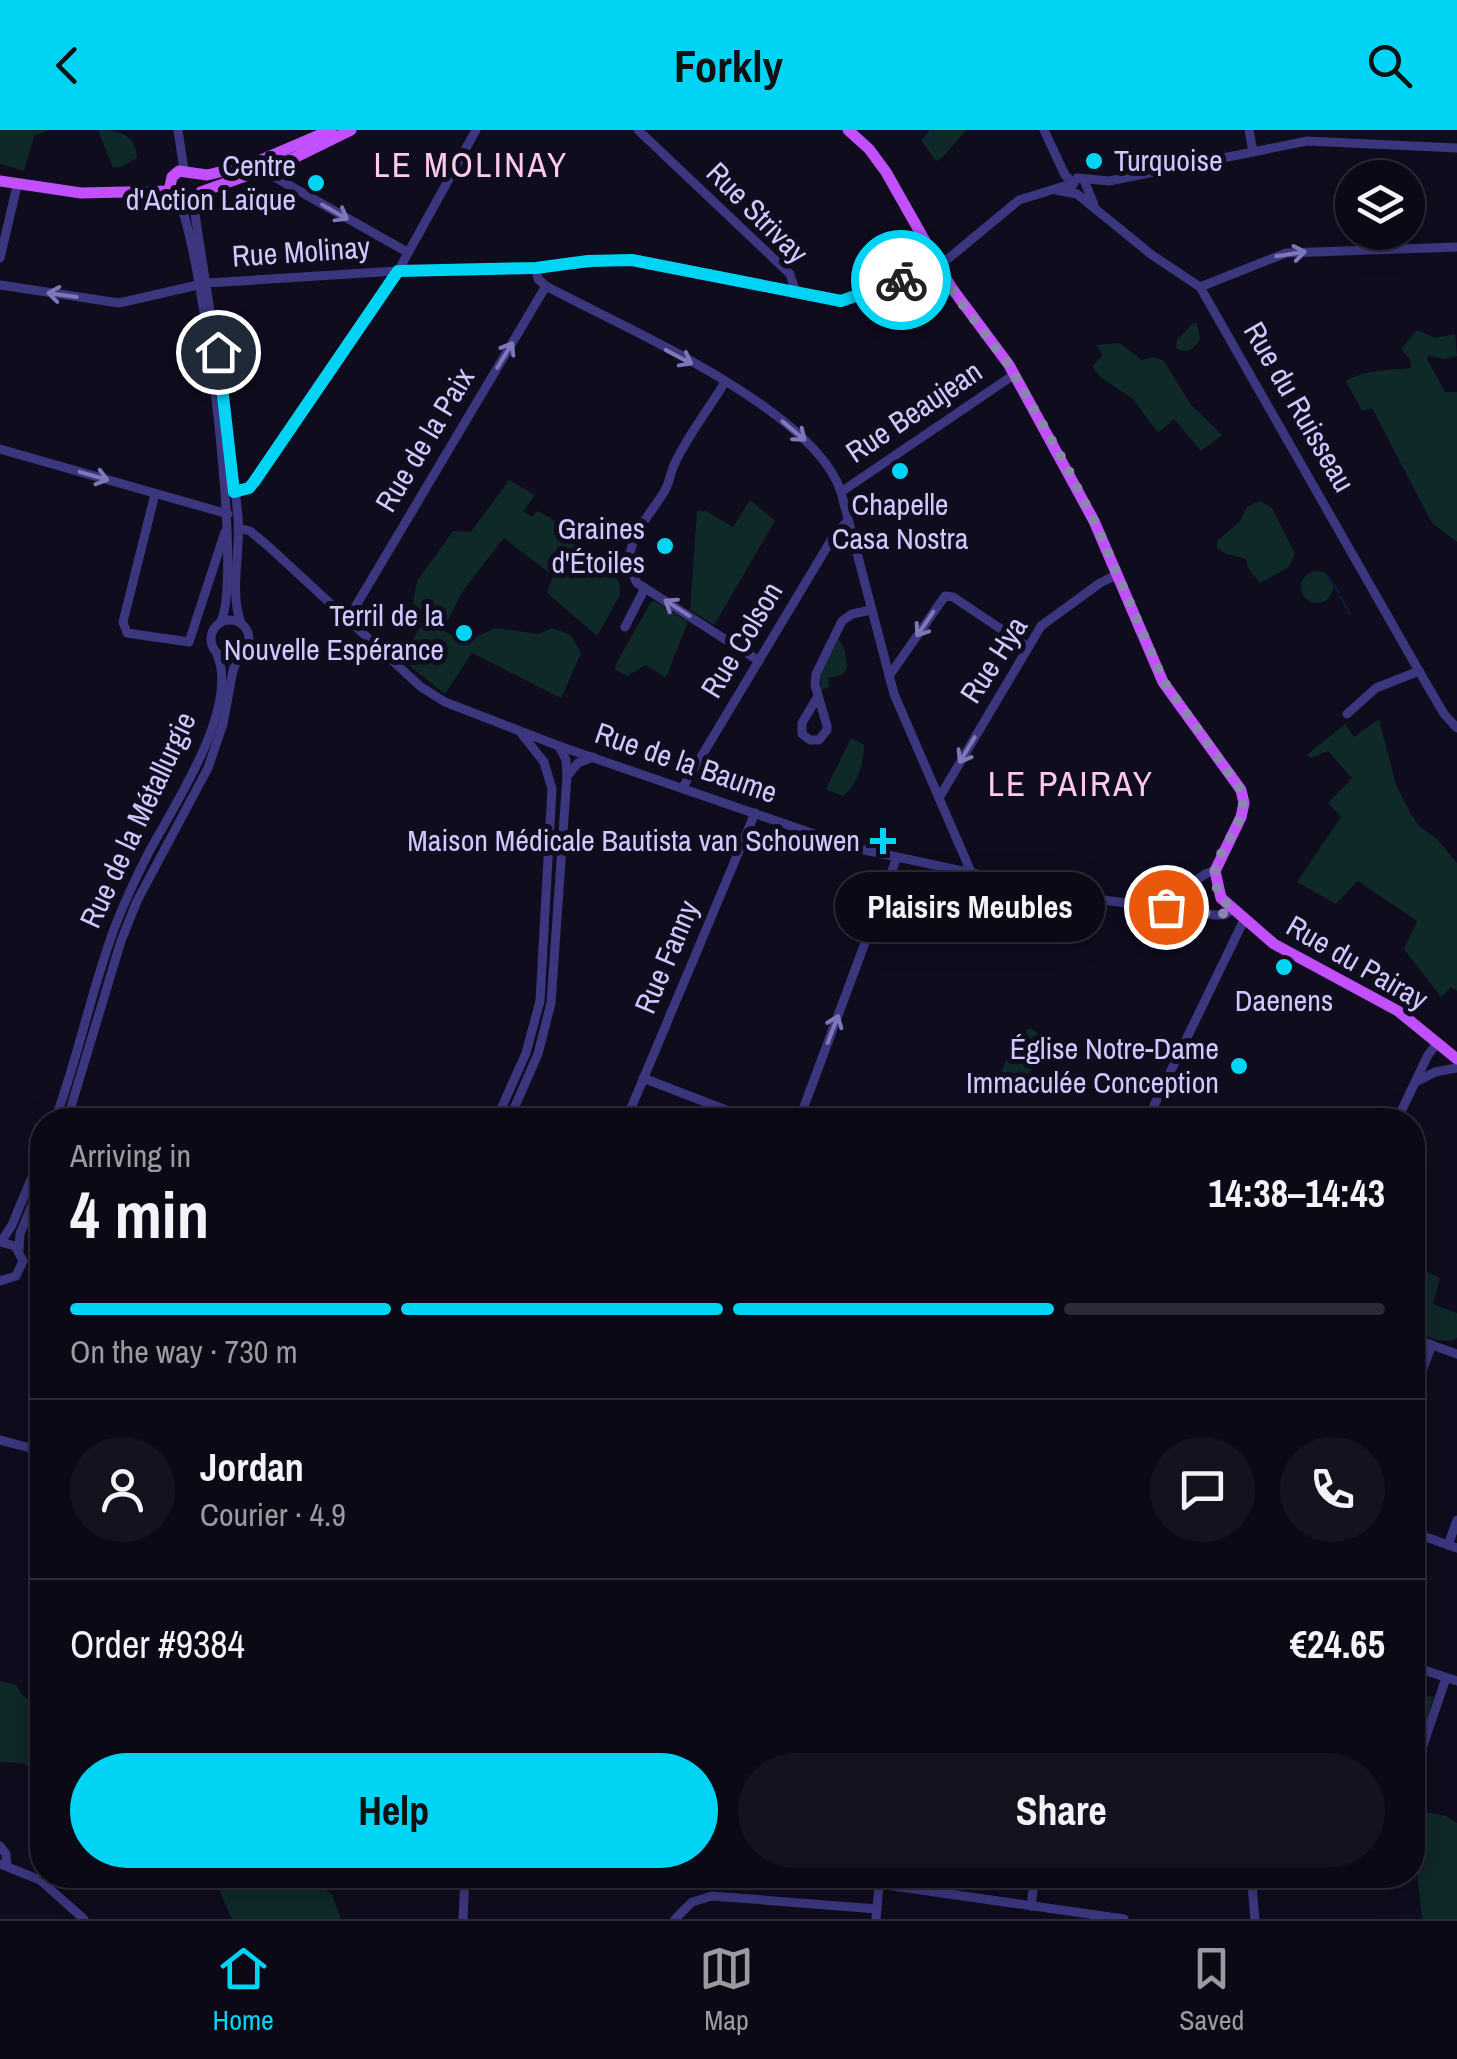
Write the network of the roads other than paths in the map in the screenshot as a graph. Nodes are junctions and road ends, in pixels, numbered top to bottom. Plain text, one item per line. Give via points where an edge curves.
1 (178, 130) edge
2 (330, 130) edge
3 (351, 130) edge
4 (476, 130) edge
5 (638, 130) edge
6 (848, 130) edge
7 (1044, 130) edge
8 (1249, 130) edge
9 (1457, 148) edge
10 (1253, 152) junction
11 (184, 170) junction
12 (264, 171) junction
13 (198, 175) junction
14 (0, 181) edge
15 (1078, 185) junction
16 (17, 186) junction
17 (169, 191) junction
18 (199, 194) junction
19 (179, 202) junction
20 (1457, 247) edge
21 (407, 252) junction
22 (0, 258) edge
23 (938, 263) junction
24 (536, 268) junction
25 (398, 271) junction
26 (202, 284) junction
27 (0, 285) edge
28 (546, 286) junction
29 (1200, 287) junction
30 (795, 290) junction
31 (1014, 374) junction
32 (725, 382) junction
33 (0, 449) edge
34 (234, 492) junction
35 (841, 492) junction
36 (155, 494) junction
37 (228, 514) junction
38 (848, 521) junction
39 (234, 527) junction
40 (1118, 574) junction
41 (645, 588) junction
42 (871, 610) junction
43 (348, 620) junction
44 (220, 623) junction
45 (241, 624) junction
46 (626, 627) dead end
47 (1028, 646) junction
48 (217, 654) junction
49 (239, 656) junction
50 (758, 661) junction
51 (1419, 671) junction
52 (890, 676) junction
53 (818, 696) junction
54 (1347, 714) dead end
55 (515, 728) junction
56 (1457, 728) edge
57 (559, 746) junction
58 (595, 756) junction
59 (566, 776) junction
60 (682, 788) junction
61 (939, 798) junction
62 (755, 813) junction
63 (897, 857) junction
64 (1215, 871) junction
65 (971, 872) junction
66 (1182, 909) junction
67 (1232, 909) junction
68 (1244, 920) junction
69 (1438, 1042) junction
70 (1457, 1059) edge
71 (1457, 1068) edge
72 (644, 1078) junction
73 (1416, 1082) junction
74 (59, 1108) edge
75 (71, 1108) edge
76 (501, 1108) edge
77 (514, 1108) edge
78 (631, 1108) edge
79 (721, 1108) edge
80 (803, 1108) edge
81 (1153, 1108) edge
82 (1404, 1108) edge
83 (30, 1182) edge
84 (30, 1211) edge
85 (0, 1243) edge
86 (19, 1250) junction
87 (2, 1284) edge
88 (1425, 1343) edge
89 (1432, 1345) junction
90 (1457, 1354) edge
91 (1425, 1363) edge
92 (2, 1443) edge
93 (30, 1449) edge
94 (1457, 1520) edge
95 (1425, 1536) edge
96 (1453, 1546) edge
97 (1425, 1670) edge
98 (1452, 1679) edge
99 (1425, 1742) edge
100 (0, 1846) edge
101 (2, 1865) edge
102 (30, 1876) edge
103 (49, 1888) edge
104 (464, 1888) edge
105 (878, 1888) edge
106 (926, 1888) edge
107 (1033, 1888) edge
108 (1253, 1888) edge
109 (1031, 1906) junction
110 (876, 1914) edge
111 (84, 1919) edge
112 (463, 1919) edge
113 (675, 1919) edge
114 (1124, 1919) edge
115 (1255, 1919) edge

1 - 11 street
2 - 13 main road via 259,163
3 - 12 main road
4 - 21 street
5 - 30 street, Rue Strivay via 790,274
6 - 23 main road via 886,172
7 - 15 street via 1064,175
8 - 10 street
9 - 10 street via 1307,141
10 - 15 street
11 - 13 main road
11 - 17 main road via 172,177
12 - 18 main road
12 -> 21 street
13 - 18 main road
14 - 16 main road
15 - 23 street, Rue Molinay via 1019,200
15 - 29 street, Rue du Ruisseau via 1152,255
16 - 17 main road via 81,194
16 - 22 street
17 - 19 main road
18 - 19 main road
18 - 26 street
19 - 26 street
29 -> 20 street via 1286,253
21 - 25 street
23 - 30 street, Rue Molinay via 846,300
23 - 31 main road
24 - 25 street, Rue Molinay
24 - 28 street
24 - 30 street, Rue Molinay via 632,260
25 - 26 street, Rue Molinay
25 - 34 street via 254,482
26 -> 27 street, Rue Molinay via 124,302
26 - 34 street via 224,392
26 - 37 street
28 -> 32 street
43 -> 28 street, Rue de la Paix
29 - 51 street, Rue du Ruisseau
31 - 35 street, Rue Beaujean
31 - 40 main road
32 -> 35 street via 808,442
32 - 41 street via 632,540 632,574
33 -> 36 street
34 - 39 street
35 - 38 street
36 - 37 street
36 - 39 street via 123,625 130,634 186,643
37 - 39 street
38 - 42 street
38 - 50 street, Rue Colson
39 - 43 street, Rue de la Baume via 268,546
39 - 44 street, Rue de la Métallurgie
39 - 45 street, Rue de la Métallurgie
40 - 47 street, Rue Hya via 1040,626
40 - 64 main road via 1164,682 1243,796 1241,817
41 - 46 street
50 -> 41 street
42 - 52 street
42 - 53 street via 840,624 816,674
43 - 55 street, Rue de la Baume via 431,694
44 - 45 street
44 - 48 street, Rue de la Métallurgie via 210,640
45 - 49 street, Rue de la Métallurgie via 249,640
47 -> 52 street via 946,596
47 -> 61 street, Rue Hya
48 - 49 street
48 - 74 street, Rue de la Métallurgie via 220,683 207,741 116,924
49 - 75 street, Rue de la Métallurgie via 208,768 121,940
50 - 60 street, Rue Colson
51 - 54 street via 1376,688
51 - 56 street, Rue du Ruisseau
52 - 61 street
53 - 53 street via 827,730 813,741 800,730
55 - 57 street, Rue de la Baume
55 - 76 street via 544,762 552,801 540,1001
57 - 58 street, Rue de la Baume
57 - 59 street
58 - 59 street
58 - 60 street, Rue de la Baume
59 - 77 street via 550,1003 538,1054
60 - 62 street, Rue de la Baume
61 - 65 street
62 - 63 street, Rue de la Baume
62 - 72 street, Rue Fanny
63 - 65 street, Rue de la Baume
80 -> 63 street
64 - 66 street via 1182,896
64 - 67 main road via 1218,892
65 - 66 street, Rue de la Baume via 1089,898
66 - 67 street, Rue de la Baume via 1220,915
67 - 68 main road, Rue du Pairay
68 - 69 main road, Rue du Pairay
68 - 81 street
69 - 70 main road, Rue du Pairay
69 - 73 street
71 - 73 street
72 - 78 street, Rue Fanny
72 - 79 street
73 - 82 street
83 - 85 street
84 - 86 street
85 - 86 street
86 - 87 street via 20,1272
88 - 89 street
89 - 90 street
89 - 91 street
92 - 93 street
94 - 96 street
95 - 96 street
97 - 98 street
98 - 99 street
100 - 101 street via 6,1854
101 - 102 street
103 - 111 street
104 - 112 street
105 - 110 street
106 - 109 street
107 - 109 street
108 - 115 street
109 - 114 street
110 - 113 street via 712,1896 692,1902

